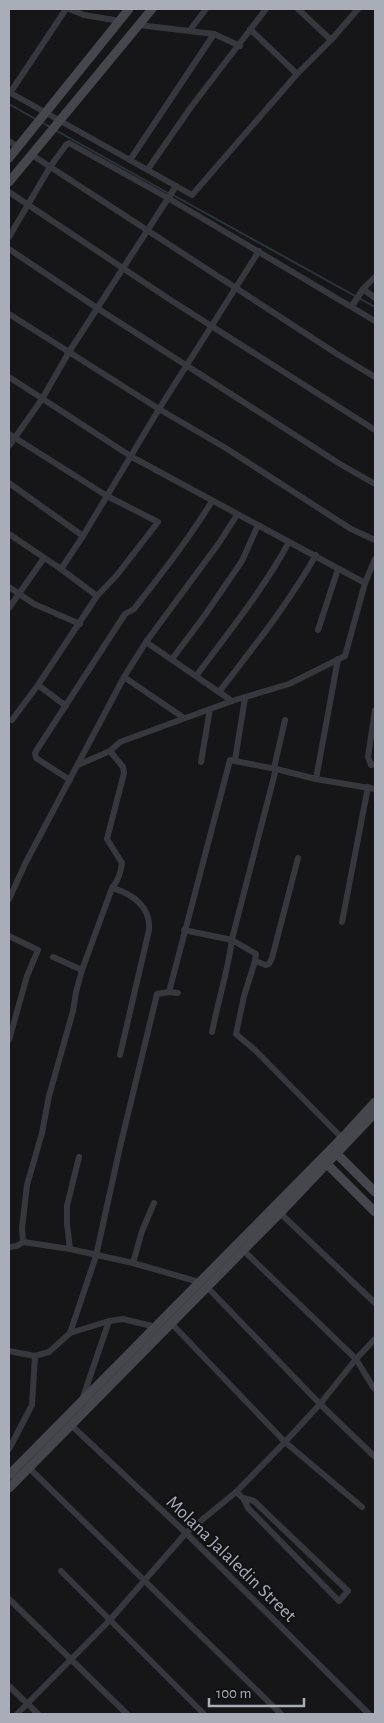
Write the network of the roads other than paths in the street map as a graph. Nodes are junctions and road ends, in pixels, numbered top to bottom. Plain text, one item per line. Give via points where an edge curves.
1 (68, 9) edge
2 (130, 9) edge
3 (152, 9) edge
4 (206, 9) edge
5 (266, 9) edge
6 (298, 9) edge
7 (358, 9) edge
8 (120, 21) junction
9 (139, 25) junction
10 (250, 29) junction
11 (190, 30) junction
12 (214, 34) junction
13 (331, 40) junction
14 (240, 46) junction
15 (297, 74) junction
16 (10, 93) edge
17 (54, 101) junction
18 (67, 112) junction
19 (45, 113) junction
20 (60, 121) junction
21 (33, 128) junction
22 (9, 141) edge
23 (43, 141) junction
24 (18, 147) junction
25 (32, 155) junction
26 (9, 158) edge
27 (130, 160) junction
28 (50, 167) junction
29 (148, 169) junction
30 (9, 182) edge
31 (9, 192) edge
32 (172, 193) junction
33 (27, 205) junction
34 (147, 230) junction
35 (9, 237) edge
36 (9, 249) edge
37 (260, 251) junction
38 (122, 269) junction
39 (375, 277) edge
40 (236, 289) junction
41 (363, 289) junction
42 (375, 298) edge
43 (352, 306) junction
44 (97, 308) junction
45 (359, 310) junction
46 (9, 314) edge
47 (375, 315) edge
48 (375, 320) edge
49 (212, 327) junction
50 (70, 352) junction
51 (187, 366) junction
52 (9, 376) edge
53 (375, 377) edge
54 (42, 399) junction
55 (159, 409) junction
56 (375, 430) edge
57 (11, 436) edge
58 (9, 446) edge
59 (132, 457) junction
60 (9, 483) edge
61 (375, 484) edge
62 (107, 496) junction
63 (212, 501) junction
64 (237, 515) junction
65 (258, 525) junction
66 (9, 534) edge
67 (83, 536) junction
68 (375, 540) edge
69 (289, 542) junction
70 (316, 555) junction
71 (44, 558) junction
72 (375, 559) edge
73 (338, 568) junction
74 (61, 569) junction
75 (373, 571) edge
76 (365, 583) junction
77 (9, 587) edge
78 (19, 594) junction
79 (97, 596) junction
80 (9, 608) edge
81 (80, 624) junction
82 (318, 630) dead end
83 (146, 642) junction
84 (172, 658) junction
85 (338, 659) junction
86 (196, 676) junction
87 (124, 677) junction
88 (38, 685) junction
89 (219, 692) junction
90 (245, 698) junction
91 (232, 701) junction
92 (66, 706) junction
93 (210, 709) junction
94 (375, 710) edge
95 (184, 718) junction
96 (12, 720) dead end
97 (285, 720) dead end
98 (374, 721) edge
99 (110, 751) junction
100 (235, 760) junction
101 (201, 762) dead end
102 (375, 764) edge
103 (78, 765) junction
104 (275, 768) junction
105 (316, 778) junction
106 (70, 780) junction
107 (368, 787) junction
108 (375, 789) edge
109 (298, 858) dead end
110 (112, 888) junction
111 (9, 899) edge
112 (342, 922) dead end
113 (184, 930) junction
114 (9, 936) edge
115 (232, 940) junction
116 (53, 958) dead end
117 (255, 961) junction
118 (82, 970) junction
119 (169, 992) junction
120 (178, 993) dead end
121 (212, 1032) dead end
122 (9, 1040) edge
123 (120, 1055) dead end
124 (375, 1102) edge
125 (375, 1113) edge
126 (344, 1140) junction
127 (334, 1151) junction
128 (79, 1157) dead end
129 (324, 1161) junction
130 (375, 1192) edge
131 (154, 1203) dead end
132 (375, 1212) edge
133 (280, 1213) junction
134 (23, 1242) junction
135 (9, 1247) edge
136 (70, 1249) junction
137 (243, 1250) junction
138 (96, 1256) junction
139 (133, 1263) junction
140 (203, 1285) junction
141 (375, 1303) edge
142 (109, 1321) junction
143 (171, 1323) junction
144 (156, 1327) junction
145 (70, 1333) junction
146 (375, 1339) edge
147 (9, 1351) edge
148 (35, 1356) junction
149 (356, 1359) junction
150 (375, 1389) edge
151 (84, 1404) junction
152 (320, 1404) junction
153 (71, 1425) junction
154 (284, 1442) junction
155 (9, 1449) edge
156 (375, 1457) edge
157 (29, 1468) junction
158 (9, 1474) edge
159 (9, 1488) edge
160 (236, 1492) junction
161 (243, 1498) junction
162 (362, 1507) dead end
163 (186, 1533) junction
164 (61, 1571) dead end
165 (144, 1580) junction
166 (9, 1599) edge
167 (109, 1621) junction
168 (70, 1660) junction
169 (9, 1686) edge
170 (27, 1704) junction
171 (375, 1709) edge
172 (17, 1714) edge
173 (38, 1714) edge
174 (127, 1714) edge
175 (204, 1714) edge
176 (281, 1714) edge
177 (370, 1714) edge

1 - 8 street
1 - 16 street
2 - 8 main road
3 - 9 main road
4 - 11 street
5 - 10 street
6 - 13 street
7 - 13 street
8 - 17 main road
9 - 11 street
9 - 18 main road
10 - 14 street
10 - 15 street
11 - 12 street
12 - 14 street
12 - 27 street
13 - 15 street
14 - 29 street
15 - 32 street via 192,195
16 - 19 street
17 - 18 main road via 57,112
17 - 19 main road
18 - 20 main road
19 - 20 street
19 - 21 main road
20 - 23 main road
20 - 27 street
21 - 23 main road via 41,130
21 - 24 main road
22 - 24 street
23 - 25 main road
24 - 26 main road
25 - 28 street
25 - 30 main road
27 - 29 street
28 - 32 street via 70,143
28 - 33 street
28 - 34 street
29 - 32 street
31 - 33 street
32 - 34 street
32 - 37 street
33 - 35 street
33 - 38 street
34 - 38 street
34 - 40 street
36 - 44 street
37 - 40 street
37 - 43 street
38 - 44 street
38 - 49 street
39 - 41 street
40 - 49 street
40 - 53 street
41 - 42 street
41 - 43 street
43 - 45 street
44 - 50 street
44 - 51 street
45 - 47 street
45 - 48 street
46 - 50 street
49 - 51 street
49 - 56 street
50 - 54 street
50 - 55 street
51 - 55 street
51 - 61 street
52 - 54 street
54 - 57 street
54 - 59 street
55 - 59 street
55 - 68 street via 351,529
57 - 58 street
57 - 62 street
59 - 62 street
59 - 63 street
60 - 67 street
62 - 67 street
62 - 79 street via 158,522
63 - 64 street
63 - 92 street via 172,560 134,609 125,614
64 - 65 street
64 - 83 street
65 - 69 street
65 - 84 street via 242,561
66 - 71 street
67 - 74 street
69 - 70 street
69 - 86 street via 259,591
70 - 73 street
70 - 89 street via 276,618
71 - 74 street
71 - 78 street
72 - 75 street
73 - 76 street
73 - 82 street
74 - 79 street
75 - 76 street
76 - 85 street via 345,656
77 - 78 street
78 - 80 street
78 - 81 street
79 - 81 street
81 - 88 street
83 - 84 street
83 - 87 street
84 - 86 street
85 - 90 street via 289,684
85 - 105 street
86 - 89 street
87 - 95 street
87 - 103 street
88 - 92 street
88 - 96 street
89 - 91 street
90 - 91 street
90 - 100 street
91 - 93 street
92 - 106 street via 38,748 36,758
93 - 95 street
93 - 101 street
94 - 98 street
95 - 99 street via 120,742
97 - 104 street
98 - 102 street via 368,757 371,766
99 - 103 street
99 - 110 street via 124,773 108,839 122,863
100 - 104 street
100 - 113 street via 230,760
103 - 106 street
104 - 105 street
104 - 115 street
105 - 107 street
106 - 111 street
107 - 108 street
107 - 112 street
109 - 117 street via 270,964 266,966
110 - 118 street
110 - 123 street via 139,901 150,920
113 - 115 street
113 - 119 street
114 - 122 street via 38,950
115 - 117 street via 256,954
115 - 121 street
116 - 118 street
117 - 126 street via 236,1034
118 - 134 street via 27,1184
119 - 120 street
119 - 138 street via 157,994
124 - 126 main road
125 - 126 main road
126 - 127 main road
127 - 129 main road
127 - 130 main road
128 - 136 street via 68,1206
129 - 132 main road
129 - 133 main road
129 - 140 main road
131 - 139 street
133 - 137 main road
133 - 141 street
134 - 135 street
134 - 136 street
136 - 138 street
137 - 140 main road
137 - 149 street
138 - 139 street
138 - 145 street
139 - 140 street
140 - 143 main road
140 - 144 main road
140 - 152 street
142 - 144 street via 123,1320
142 - 145 street
142 - 151 street
143 - 151 main road
143 - 154 street
144 - 151 main road
145 - 148 street via 49,1352
146 - 149 street
147 - 148 street
148 - 155 street via 32,1405
149 - 150 street
149 - 152 street
151 - 153 main road
151 - 158 main road
152 - 154 street
152 - 156 street
153 - 157 main road
153 - 163 street, Molana Jalaledin Street
154 - 160 street
154 - 162 street
157 - 159 main road
157 - 165 street
160 - 161 street
160 - 163 street
161 - 161 street via 254,1501 348,1591 339,1601 248,1508
163 - 165 street
163 - 177 street, Molana Jalaledin Street
164 - 167 street
165 - 167 street
165 - 176 street
166 - 168 street
167 - 168 street
167 - 175 street
168 - 170 street
168 - 174 street
169 - 170 street
170 - 172 street
170 - 173 street
171 - 177 street

